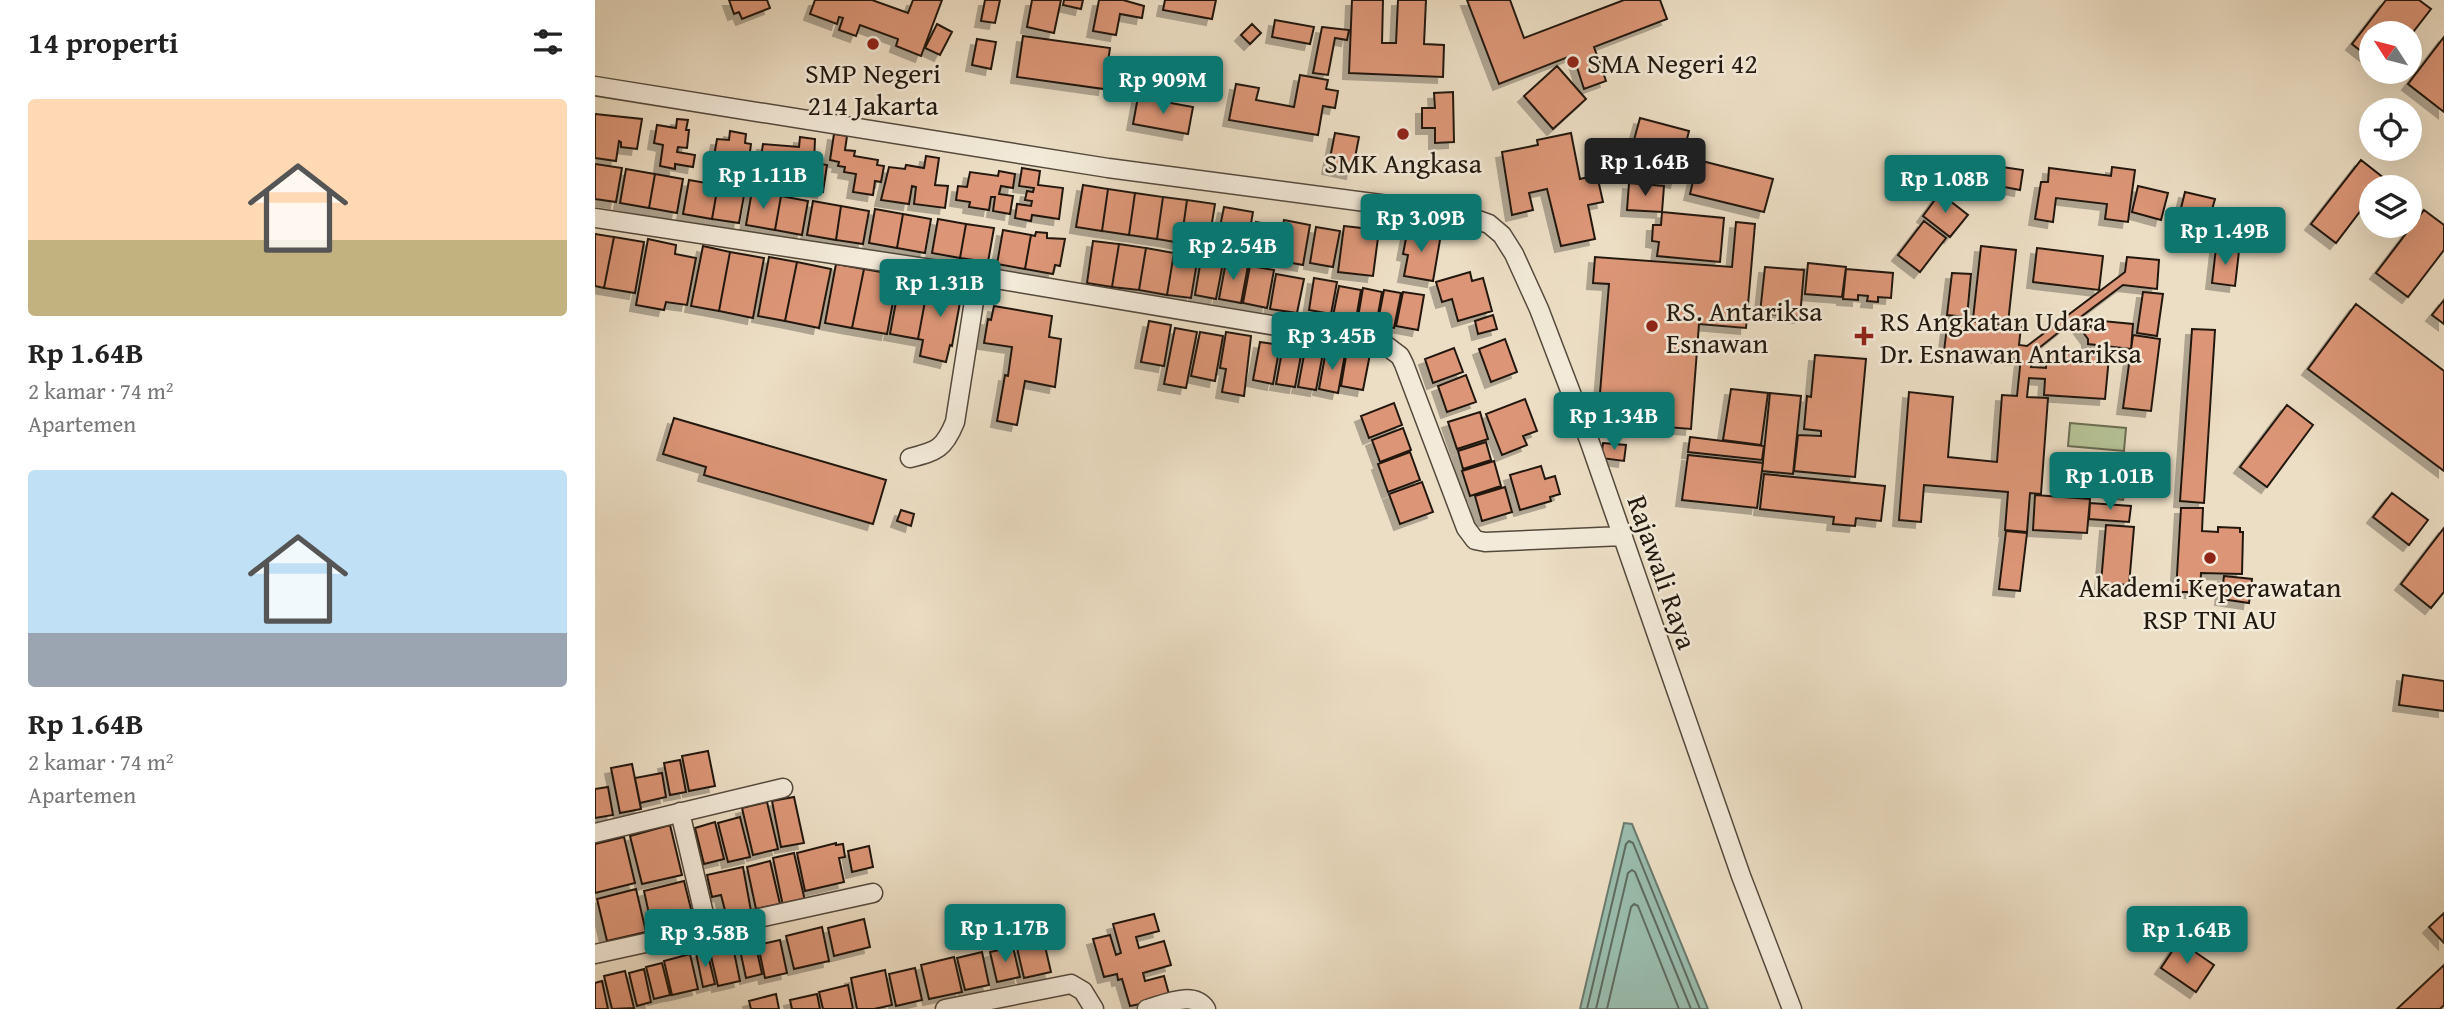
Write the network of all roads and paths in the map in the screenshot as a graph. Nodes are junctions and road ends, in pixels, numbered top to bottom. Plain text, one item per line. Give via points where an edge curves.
1 (595, 86) edge
2 (595, 218) edge
3 (978, 276) junction
4 (910, 458) dead end
5 (1623, 536) junction
6 (783, 788) dead end
7 (680, 812) junction
8 (595, 833) edge
9 (873, 893) dead end
10 (708, 930) junction
11 (595, 954) edge
12 (945, 1009) edge
13 (1094, 1009) edge
14 (1147, 1009) edge
15 (1206, 1009) edge
16 (1792, 1009) edge

1 - 5 street, Rajawali Raya via 1108,168 1480,220 1507,242 1539,309
2 - 3 street
3 - 4 street via 955,422 940,449
3 - 5 street via 1384,344 1404,364 1471,537 1485,542
5 - 16 street, Rajawali Raya
6 - 7 street
7 - 8 street
7 - 10 street
9 - 10 street
10 - 11 street
12 - 13 street via 1066,985 1076,986
14 - 15 street via 1190,999

